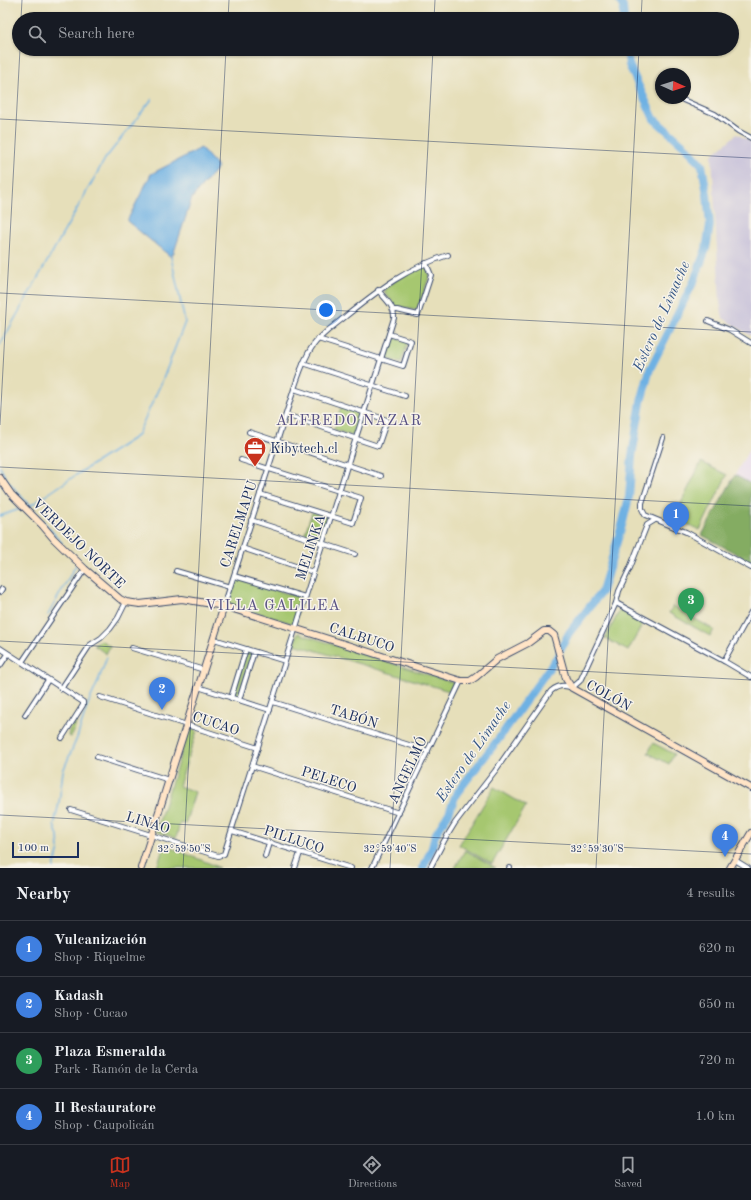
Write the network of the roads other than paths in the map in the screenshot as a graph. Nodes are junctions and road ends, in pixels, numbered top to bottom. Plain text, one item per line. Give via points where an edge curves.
1 (691, 104) edge
2 (751, 138) edge
3 (448, 255) dead end
4 (426, 263) junction
5 (378, 290) junction
6 (394, 310) junction
7 (708, 321) dead end
8 (389, 334) junction
9 (318, 339) junction
10 (751, 343) edge
11 (381, 359) junction
12 (304, 363) junction
13 (373, 386) junction
14 (294, 389) junction
15 (406, 396) dead end
16 (364, 412) junction
17 (286, 415) junction
18 (249, 432) dead end
19 (356, 438) junction
20 (662, 438) dead end
21 (277, 442) junction
22 (241, 460) dead end
23 (347, 465) junction
24 (268, 469) junction
25 (381, 476) dead end
26 (0, 478) edge
27 (339, 491) junction
28 (260, 494) junction
29 (331, 516) junction
30 (251, 520) junction
31 (655, 520) junction
32 (323, 543) junction
33 (242, 548) junction
34 (355, 554) dead end
35 (751, 568) edge
36 (85, 569) junction
37 (176, 571) dead end
38 (314, 572) junction
39 (234, 576) junction
40 (230, 587) junction
41 (305, 598) junction
42 (126, 602) junction
43 (616, 603) junction
44 (224, 606) junction
45 (751, 612) edge
46 (295, 628) junction
47 (214, 639) junction
48 (0, 648) edge
49 (132, 648) dead end
50 (246, 649) junction
51 (254, 652) junction
52 (8, 654) junction
53 (724, 661) junction
54 (22, 662) junction
55 (285, 662) junction
56 (0, 666) edge
57 (204, 670) junction
58 (751, 677) edge
59 (48, 680) junction
60 (461, 681) junction
61 (470, 681) joint
62 (198, 687) junction
63 (61, 688) junction
64 (572, 688) junction
65 (100, 697) dead end
66 (230, 698) junction
67 (239, 700) junction
68 (272, 702) junction
69 (270, 710) junction
70 (25, 715) dead end
71 (186, 725) junction
72 (62, 738) dead end
73 (258, 748) junction
74 (428, 751) junction
75 (97, 757) dead end
76 (252, 766) junction
77 (169, 780) junction
78 (751, 788) edge
79 (71, 810) dead end
80 (399, 812) junction
81 (232, 831) junction
82 (751, 833) edge
83 (152, 834) junction
84 (269, 843) junction
85 (300, 852) junction
86 (218, 856) joint
87 (265, 856) dead end
88 (735, 860) junction
89 (332, 863) junction
90 (142, 868) edge
91 (295, 868) edge
92 (331, 868) edge
93 (351, 868) edge
94 (372, 868) edge
95 (430, 868) edge
96 (730, 868) edge
97 (748, 868) edge

1 - 2 street via 715,114
3 - 4 street, CARELMAPU
4 - 5 street, CARELMAPU
4 - 6 street via 432,275 418,315
5 - 6 street
5 - 9 street, CARELMAPU
6 - 8 street, MELINKA
7 - 10 street via 730,330
8 - 11 street, MELINKA
8 - 11 street via 411,341 403,366
9 - 11 street
9 - 12 street, CARELMAPU
11 - 13 street, MELINKA
12 - 13 street
12 - 14 street, CARELMAPU
13 - 15 street
13 - 16 street, MELINKA
14 - 16 street
14 - 17 street, CARELMAPU
16 - 19 street, MELINKA
16 - 19 street via 387,420 378,446
17 - 19 street
17 - 21 street, CARELMAPU
18 - 21 street
19 - 23 street, MELINKA
20 - 31 street via 642,506 645,514
21 - 23 street
21 - 24 street, CARELMAPU
22 - 24 street
23 - 25 street
23 - 27 street, MELINKA
24 - 27 street
24 - 28 street, CARELMAPU
26 - 36 street, VERDEJO NORTE via 11,494
27 - 29 street, MELINKA
27 - 29 street via 361,498 354,523
28 - 29 street
28 - 30 street, CARELMAPU
29 - 32 street, MELINKA
30 - 32 street
30 - 33 street, CARELMAPU
31 - 35 street via 686,532
31 - 43 street via 647,525
32 - 34 street
32 - 38 street, MELINKA
33 - 38 street
33 - 39 street, CARELMAPU
36 - 42 street, VERDEJO NORTE
36 - 54 street
37 - 40 street
38 - 41 street, MELINKA
39 - 40 street, CARELMAPU
39 - 41 street
40 - 44 street, CARELMAPU
41 - 46 street, MELINKA
42 - 44 street, VERDEJO NORTE via 140,604 182,599
42 - 63 street via 110,629 90,645
43 - 53 street
43 - 64 street via 580,681
44 - 46 street, CALBUCO
44 - 47 street, CARELMAPU
45 - 53 street
46 - 55 street, MELINKA
46 - 60 street, CALBUCO
47 - 50 street
47 - 57 street, CARELMAPU
48 - 52 street
49 - 57 street
50 - 51 street
50 - 66 street
51 - 55 street
51 - 67 street
52 - 54 street
52 - 56 street
53 - 58 street
54 - 59 street
55 - 68 street, MELINKA
57 - 62 street, CARELMAPU
59 - 63 street
59 - 70 street
60 - 61 street, CALBUCO
60 - 74 street, ANGELMÓ
61 - 64 street, COLÓN via 497,659 547,630 554,635 566,679
62 - 66 street
62 - 71 street, CARELMAPU
63 - 72 street via 83,705
64 - 78 street, COLÓN
64 - 95 street via 559,686 551,692 455,823
65 - 71 street, CUCAO
66 - 67 street
67 - 69 street
68 - 69 street, MELINKA
68 - 74 street, TABÓN
69 - 73 street, MELINKA
71 - 73 street, CUCAO
71 - 77 street, CARELMAPU
73 - 76 street, MELINKA
74 - 80 street, ANGELMÓ
75 - 77 street
76 - 80 street, PELECO
76 - 81 street, MELINKA
77 - 83 street, CARELMAPU
79 - 83 street, LINAO
80 - 94 street, ANGELMÓ
81 - 84 street, PILLUCO
81 - 86 street, MELINKA via 225,853
82 - 88 street
83 - 86 street, LINAO
83 - 90 street, CARELMAPU
84 - 85 street, PILLUCO
84 - 87 street
85 - 89 street, PILLUCO
85 - 91 street
88 - 96 street
88 - 97 street
89 - 92 street
89 - 93 street, PILLUCO

